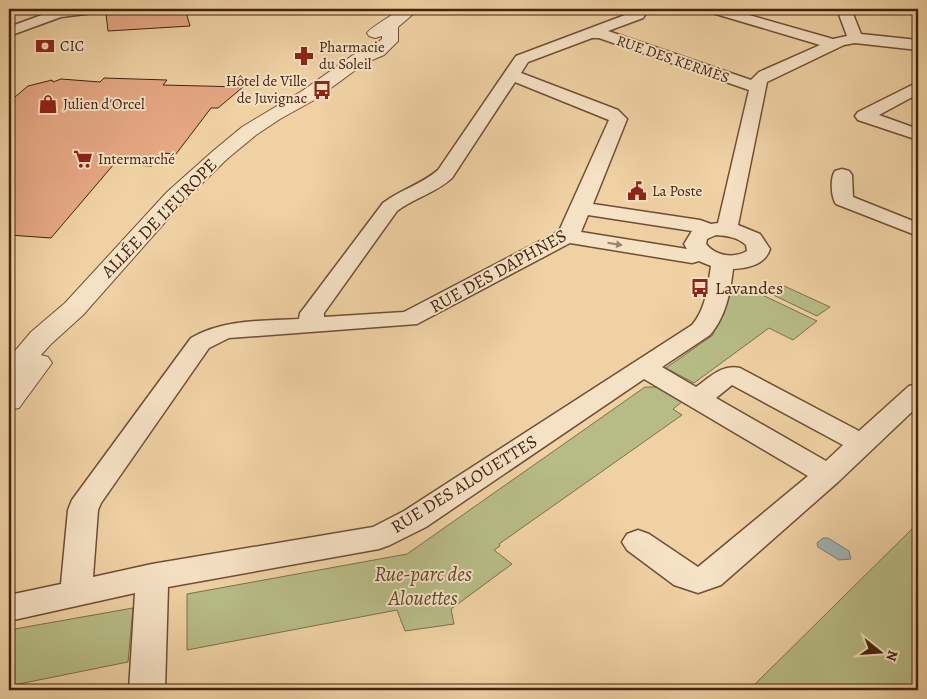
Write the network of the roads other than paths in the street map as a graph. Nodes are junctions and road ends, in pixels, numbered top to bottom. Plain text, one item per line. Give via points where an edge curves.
1 (94, 9) edge
2 (411, 9) edge
3 (714, 9) edge
4 (844, 9) edge
5 (639, 11) edge
6 (9, 32) edge
7 (589, 33) junction
8 (855, 38) junction
9 (833, 44) junction
10 (918, 45) edge
11 (512, 75) junction
12 (757, 87) junction
13 (918, 87) edge
14 (918, 134) edge
15 (842, 175) dead end
16 (581, 208) junction
17 (717, 230) junction
18 (918, 230) edge
19 (567, 236) junction
20 (712, 258) junction
21 (74, 309) junction
22 (311, 325) junction
23 (644, 368) junction
24 (9, 375) edge
25 (918, 392) edge
26 (697, 399) junction
27 (9, 402) edge
28 (862, 444) junction
29 (828, 475) junction
30 (638, 542) dead end
31 (152, 577) junction
32 (76, 593) junction
33 (9, 608) edge
34 (147, 690) edge

1 - 6 street via 58,13
2 - 21 street, ALLÉE DE L'EUROPE via 369,41 309,95 273,115 220,155 175,197
3 - 9 street
4 - 8 street
5 - 7 street
7 - 11 street via 522,59
7 - 12 street, RUE DES KERMÈS via 601,34
8 - 9 street
8 - 10 street
9 - 12 street via 765,75
11 - 16 street, RUE DES DAPHNES via 618,119
11 - 22 street via 446,174 431,186 390,207 312,314
12 - 17 street
13 - 14 street via 864,116
15 - 18 street via 843,200
16 - 17 street
16 - 19 street, RUE DES DAPHNES
17 - 20 street, RUE DES ALOUETTES via 700,234 695,239 695,244
17 - 20 street via 746,234 754,239 759,249 757,255 744,262
19 -> 20 street
19 - 22 street, RUE DES DAPHNES via 409,319
20 - 23 street, RUE DES ALOUETTES via 713,311 706,325
21 - 24 street, ALLÉE DE L'EUROPE via 41,338
21 - 27 street, ALLÉE DE L'EUROPE via 56,340
22 - 32 street, RUE DES DAPHNES via 226,331 200,343 87,500 83,510
23 - 26 street
23 - 31 street, RUE DES ALOUETTES via 415,519 379,537
25 - 28 street
26 - 28 street via 731,374
26 - 29 street
28 - 29 street
29 - 30 street via 710,576 698,580 686,576
31 - 32 street, RUE DES ALOUETTES
31 - 34 street
32 - 33 street, RUE DES ALOUETTES

